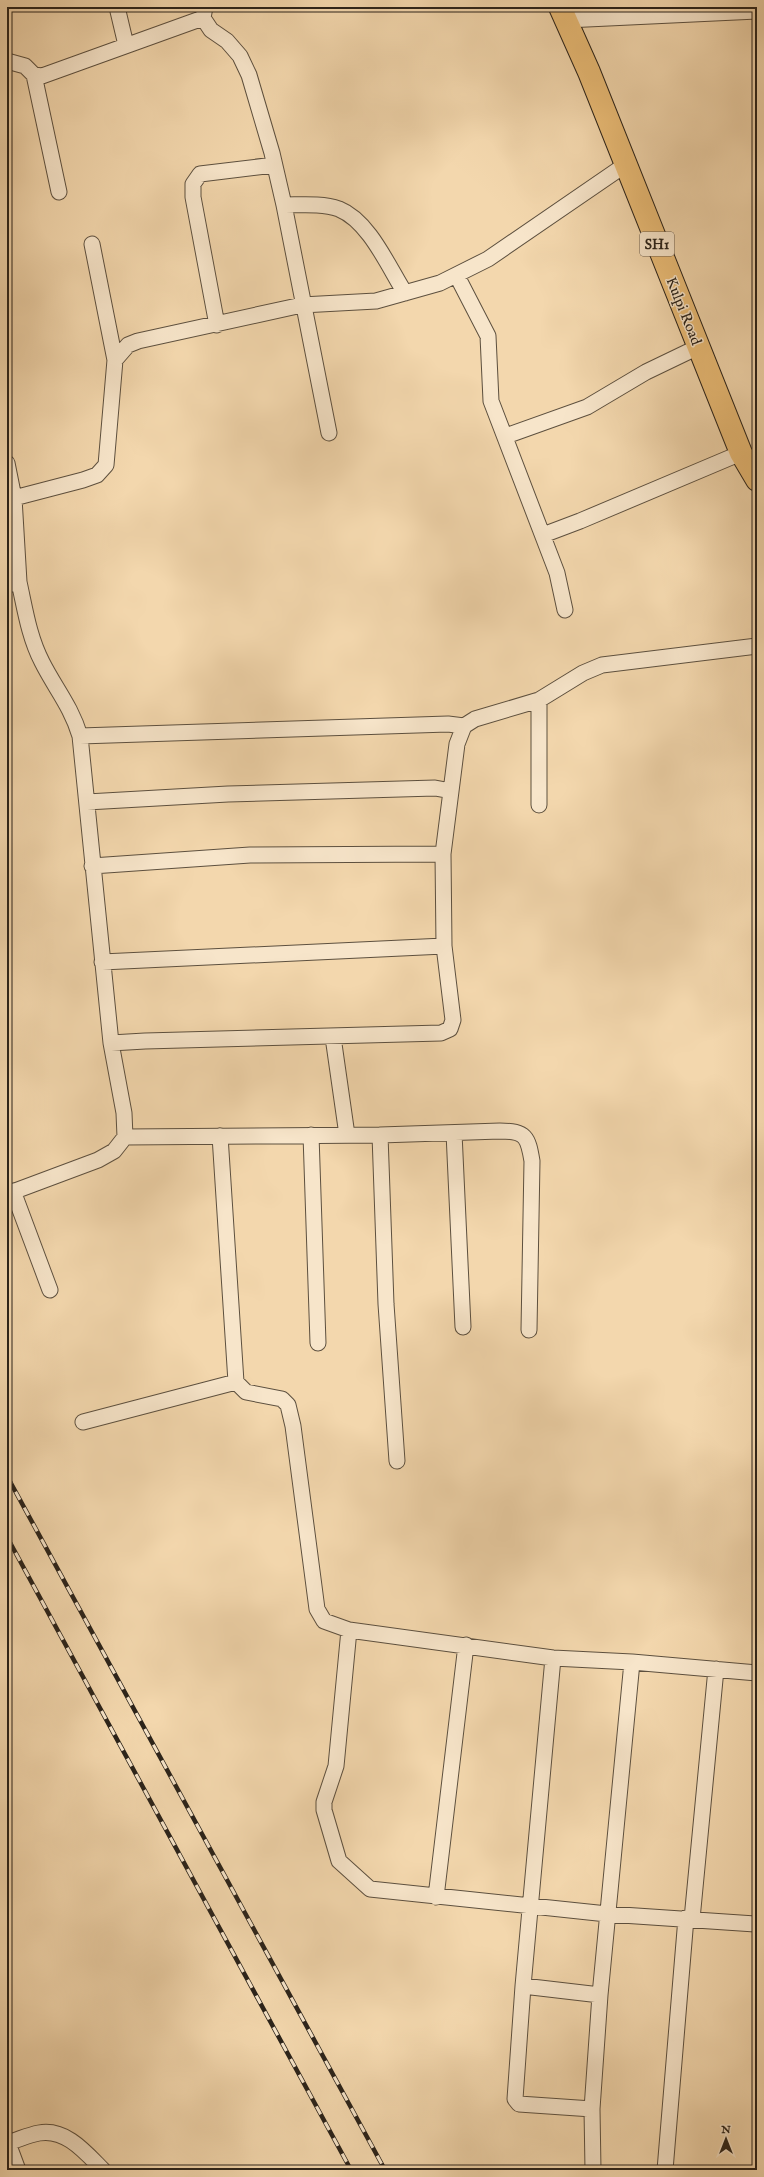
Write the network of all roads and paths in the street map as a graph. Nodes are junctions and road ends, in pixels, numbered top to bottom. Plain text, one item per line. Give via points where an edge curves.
1 (117, 7) edge
2 (757, 11) edge
3 (204, 13) edge
4 (563, 13) edge
5 (126, 45) junction
6 (7, 61) edge
7 (34, 75) junction
8 (274, 165) junction
9 (625, 165) junction
10 (59, 192) dead end
11 (284, 205) junction
12 (92, 244) dead end
13 (458, 276) junction
14 (405, 293) junction
15 (302, 305) junction
16 (217, 325) junction
17 (698, 347) junction
18 (114, 360) junction
19 (329, 433) dead end
20 (506, 436) junction
21 (741, 453) junction
22 (7, 462) edge
23 (757, 480) edge
24 (14, 498) junction
25 (543, 535) junction
26 (13, 583) edge
27 (565, 610) dead end
28 (757, 646) edge
29 (539, 700) junction
30 (464, 726) junction
31 (80, 736) junction
32 (451, 791) junction
33 (87, 802) junction
34 (539, 804) dead end
35 (443, 854) junction
36 (92, 866) junction
37 (444, 946) junction
38 (102, 962) junction
39 (333, 1037) junction
40 (111, 1044) junction
41 (454, 1133) junction
42 (311, 1135) junction
43 (347, 1135) junction
44 (380, 1135) junction
45 (220, 1136) junction
46 (125, 1137) junction
47 (10, 1192) edge
48 (50, 1290) dead end
49 (463, 1327) dead end
50 (529, 1330) dead end
51 (318, 1343) dead end
52 (236, 1382) junction
53 (83, 1422) dead end
54 (397, 1461) dead end
55 (349, 1630) junction
56 (466, 1645) junction
57 (553, 1658) junction
58 (632, 1662) junction
59 (716, 1669) junction
60 (757, 1673) edge
61 (436, 1897) junction
62 (530, 1907) junction
63 (607, 1914) junction
64 (689, 1918) junction
65 (755, 1924) dead end
66 (523, 1986) junction
67 (600, 1996) junction
68 (592, 2109) junction
69 (7, 2143) edge
70 (18, 2170) edge
71 (103, 2170) edge
72 (593, 2170) edge
73 (665, 2170) edge

1 - 5 street
2 - 4 street
3 - 5 street
3 - 8 street via 211,30 227,41 240,56 249,75
4 - 9 main road, Kulpi Road / SH1
5 - 7 street via 42,76
6 - 7 street via 25,66
7 - 10 street
8 - 11 street
8 - 16 street via 200,174 193,184 193,198
9 - 13 street via 488,259
9 - 17 main road, Kulpi Road / SH1
11 - 14 street via 311,204 338,209 352,216 366,231
11 - 15 street
12 - 18 street
13 - 14 street
13 - 20 street via 488,336 491,401
14 - 15 street via 376,301
15 - 16 street
15 - 19 street
16 - 18 street via 138,341 128,345
17 - 20 street via 646,372 587,407
17 - 21 main road, Kulpi Road / SH1
18 - 24 street via 106,465 97,475
20 - 25 street
21 - 23 main road, Kulpi Road / SH1
21 - 25 street
22 - 24 street
24 - 26 street
25 - 27 street via 557,573
26 - 31 street via 42,662 67,702
28 - 29 street via 602,664
29 - 30 street via 475,719
29 - 34 street
30 - 31 street via 448,724
30 - 32 street via 458,744
31 - 33 street
32 - 33 street via 434,788
32 - 35 street
33 - 36 street
35 - 36 street via 250,855
35 - 37 street
36 - 38 street
37 - 38 street
37 - 39 street via 453,1020 450,1029 441,1033
38 - 40 street
39 - 40 street
39 - 43 street
40 - 46 street via 124,1113
41 - 44 street
41 - 49 street
41 - 50 street via 514,1131 523,1134 529,1142 532,1161
42 - 43 street
42 - 45 street
42 - 51 street
43 - 44 street
44 - 54 street via 386,1304
45 - 46 street
45 - 52 street
46 - 47 street via 114,1151 98,1160
47 - 48 street
52 - 53 street
52 - 55 street via 246,1392 282,1399 288,1405 317,1609 324,1621
55 - 56 street
55 - 61 street via 336,1766 324,1806 325,1818 337,1856 343,1866 370,1890
56 - 57 street
56 - 61 street
57 - 58 street
57 - 62 street
58 - 59 street
58 - 63 street
59 - 60 street
59 - 64 street
61 - 62 street
62 - 63 street
62 - 66 street
63 - 64 street
63 - 67 street
64 - 65 street
64 - 73 street
66 - 67 street
66 - 68 street via 515,2102
67 - 68 street
68 - 72 street
69 - 70 street
69 - 71 street via 41,2132 55,2132 70,2139

